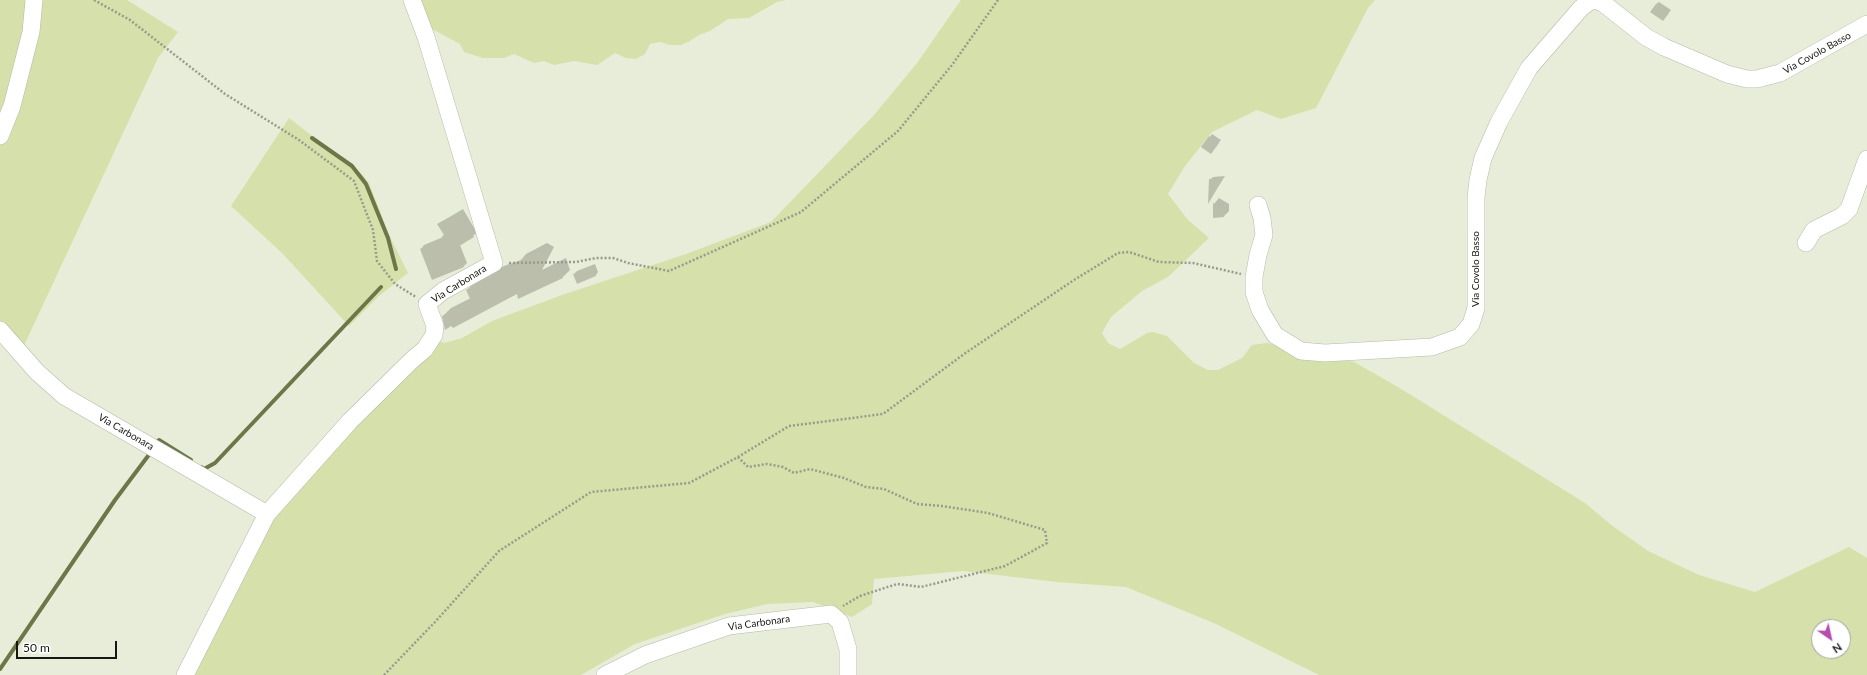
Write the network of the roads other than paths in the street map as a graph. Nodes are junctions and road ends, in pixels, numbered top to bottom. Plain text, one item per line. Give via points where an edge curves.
1 (34, 0) edge
2 (412, 0) edge
3 (1593, 0) edge
4 (1867, 24) edge
5 (0, 136) edge
6 (1867, 159) edge
7 (1258, 205) dead end
8 (1806, 243) dead end
9 (0, 330) edge
10 (267, 514) junction
11 (185, 675) edge
12 (605, 675) edge
13 (848, 675) edge

1 - 5 street via 31,32 12,106
2 - 10 street, Via Carbonara via 426,37 494,263 443,291 427,304 435,326 434,335 425,349 350,421
3 - 4 street, Via Covolo Basso via 1603,3 1660,45 1727,74 1747,79 1780,73
3 - 7 street, Via Covolo Basso via 1581,8 1530,68 1499,122 1483,158 1476,197 1476,308 1469,328 1460,337 1432,347 1332,353 1301,351 1275,334 1260,310 1254,292 1254,277 1264,235
6 - 8 street via 1849,210 1814,230
9 - 10 street, Via Carbonara via 37,372 64,396
10 - 11 street, Via Carbonara
12 - 13 street, Via Carbonara via 645,655 729,626 831,614 840,622 848,650

